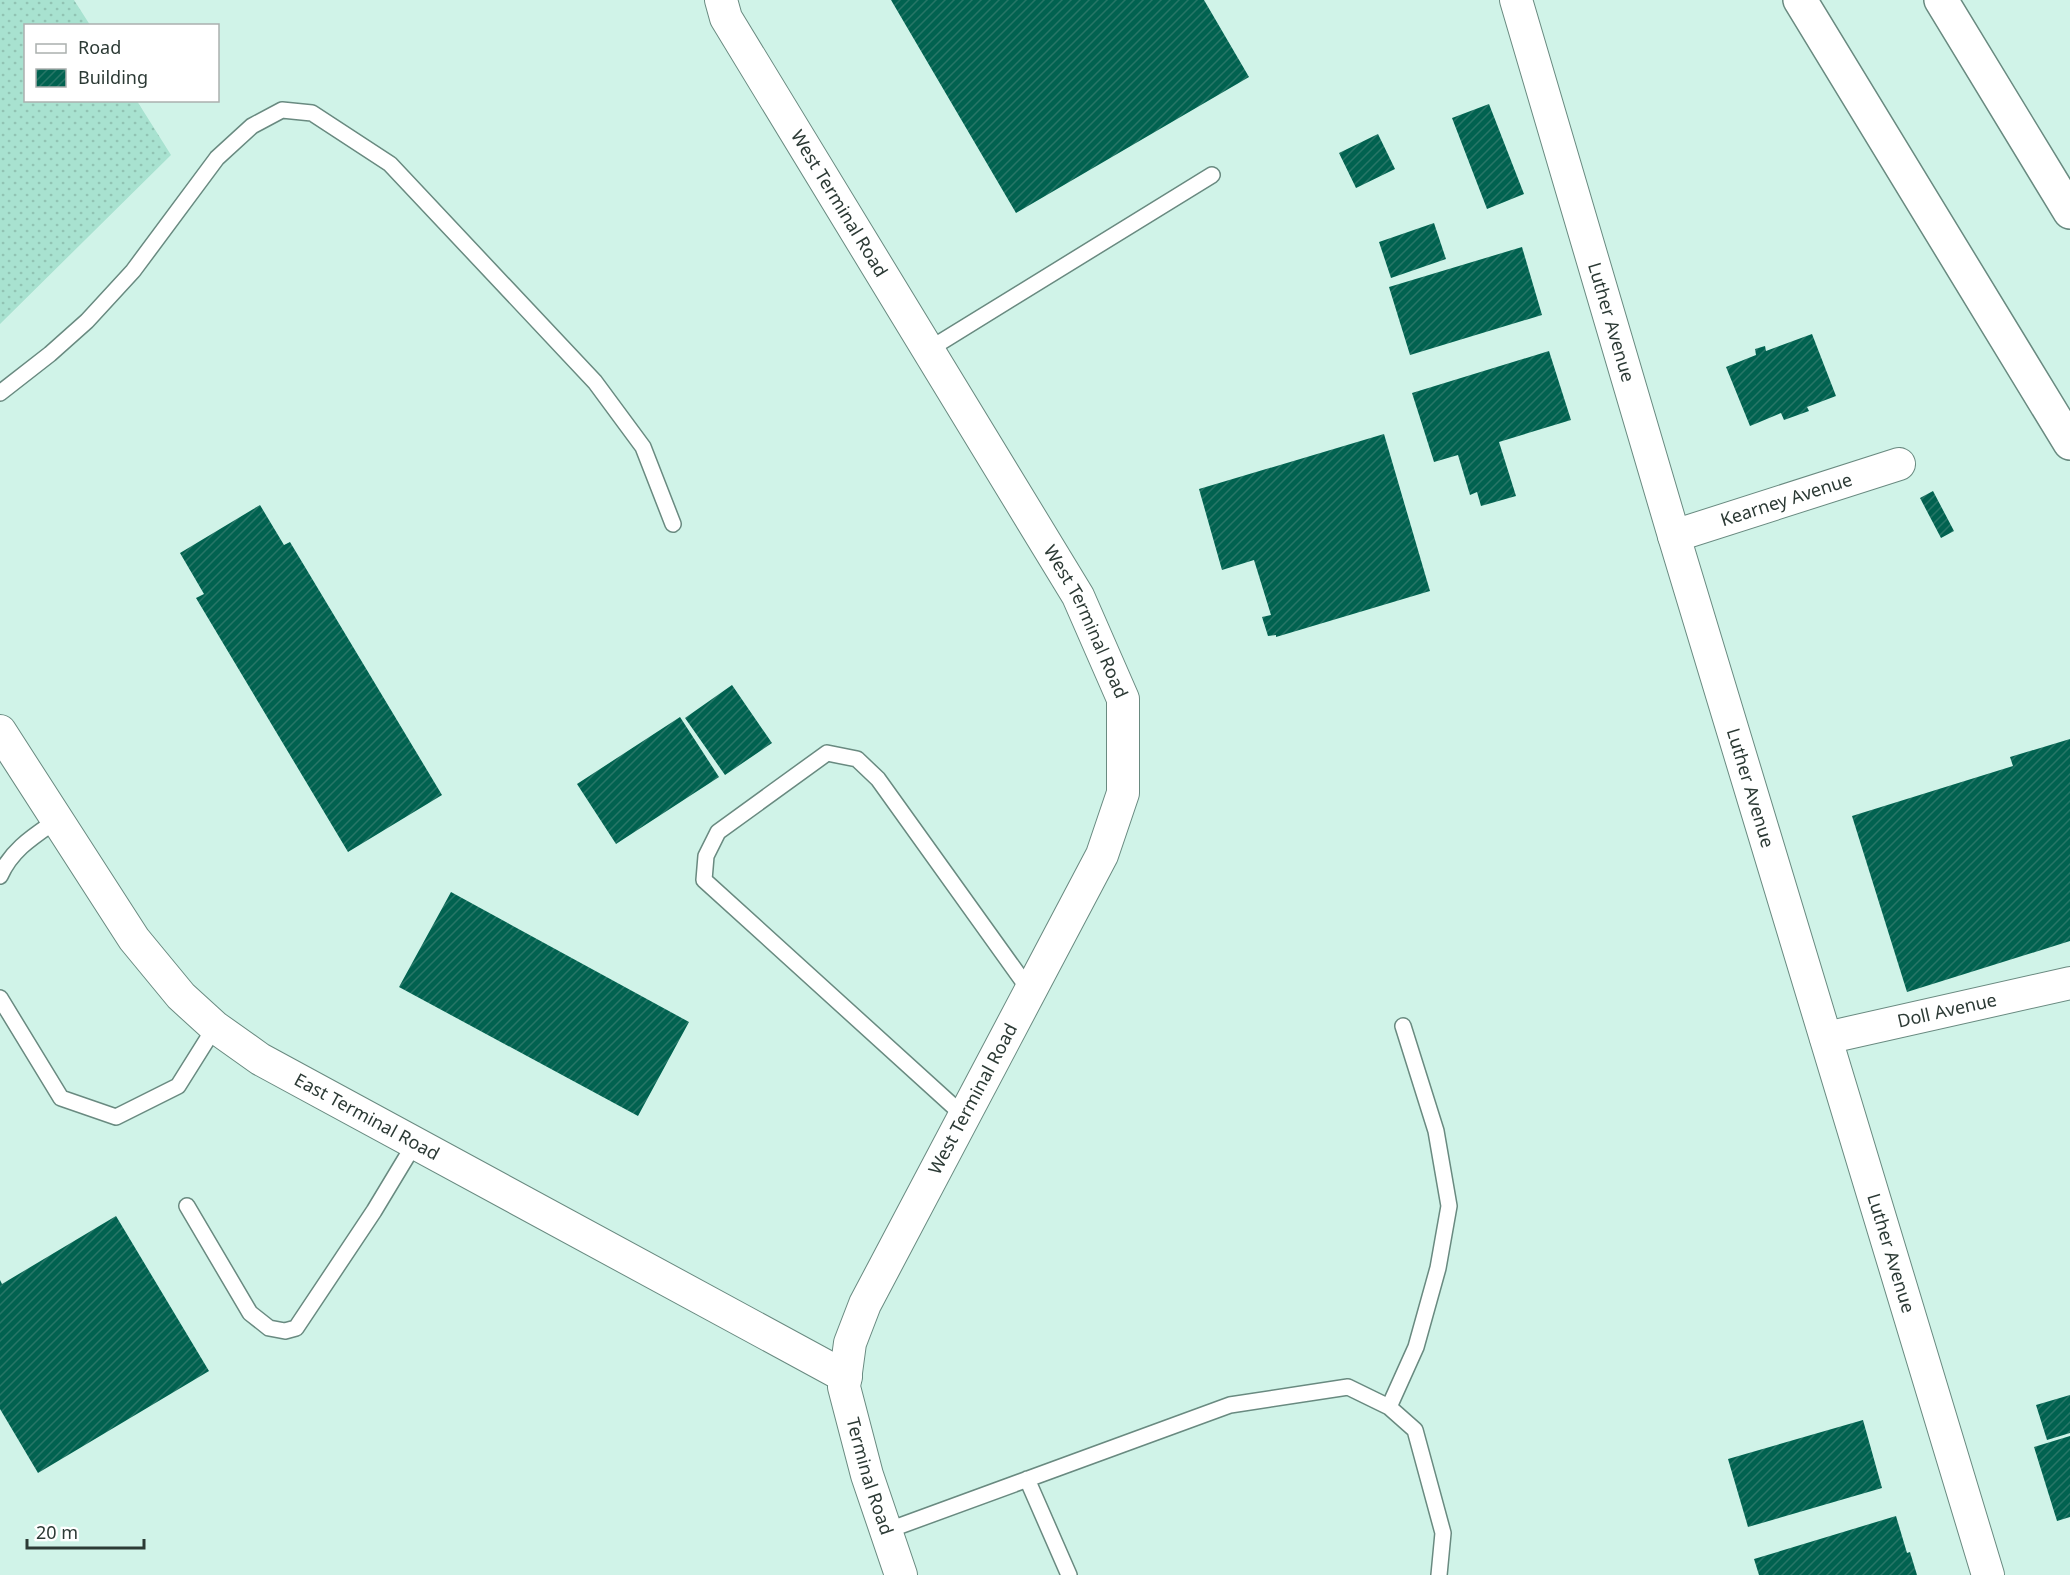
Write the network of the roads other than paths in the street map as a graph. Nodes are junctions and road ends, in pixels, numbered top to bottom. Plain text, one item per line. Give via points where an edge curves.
1 (721, 0) edge
2 (1516, 0) edge
3 (1800, 0) edge
4 (1941, 0) edge
5 (1212, 175) dead end
6 (2070, 212) edge
7 (928, 350) junction
8 (0, 393) edge
9 (2070, 443) edge
10 (1899, 464) dead end
11 (673, 524) dead end
12 (1674, 536) junction
13 (0, 731) edge
14 (57, 820) junction
15 (0, 876) edge
16 (2070, 984) edge
17 (1030, 991) junction
18 (0, 998) edge
19 (1403, 1026) dead end
20 (215, 1027) junction
21 (1826, 1038) junction
22 (964, 1116) junction
23 (415, 1143) junction
24 (187, 1206) dead end
25 (846, 1377) junction
26 (1389, 1407) junction
27 (1027, 1479) junction
28 (886, 1531) junction
29 (901, 1575) edge
30 (1069, 1575) edge
31 (1439, 1575) edge
32 (1988, 1575) edge

1 - 7 street, West Terminal Road via 726,18
2 - 12 street, Luther Avenue
3 - 9 highway
4 - 6 highway
5 - 7 lane
7 - 17 street, West Terminal Road via 1078,596 1123,699 1123,793 1102,855
8 - 11 lane via 87,321 133,271 217,158 252,126 282,110 312,113 390,164 595,382 643,447
10 - 12 street, Kearney Avenue
12 - 21 street, Luther Avenue
13 - 14 street, East Terminal Road
14 - 15 lane via 22,844
14 - 20 street, East Terminal Road via 134,939 181,996
16 - 21 street, Doll Avenue
17 - 22 street, West Terminal Road
17 - 22 lane via 878,779 857,759 827,753 718,832 706,856 704,880
18 - 20 lane via 61,1098 116,1117 178,1086
19 - 26 lane via 1436,1131 1449,1206 1438,1268 1416,1347
20 - 23 street, East Terminal Road via 260,1059
21 - 32 street, Luther Avenue
22 - 25 street, West Terminal Road via 865,1304 850,1343
23 - 24 lane via 296,1328 269,1328 250,1313
23 - 25 street, East Terminal Road
25 - 28 street, Terminal Road via 844,1388
26 - 27 lane via 1348,1387 1230,1405
26 - 31 lane via 1415,1430 1443,1533
27 - 28 lane
27 - 30 lane
28 - 29 street, Terminal Road

